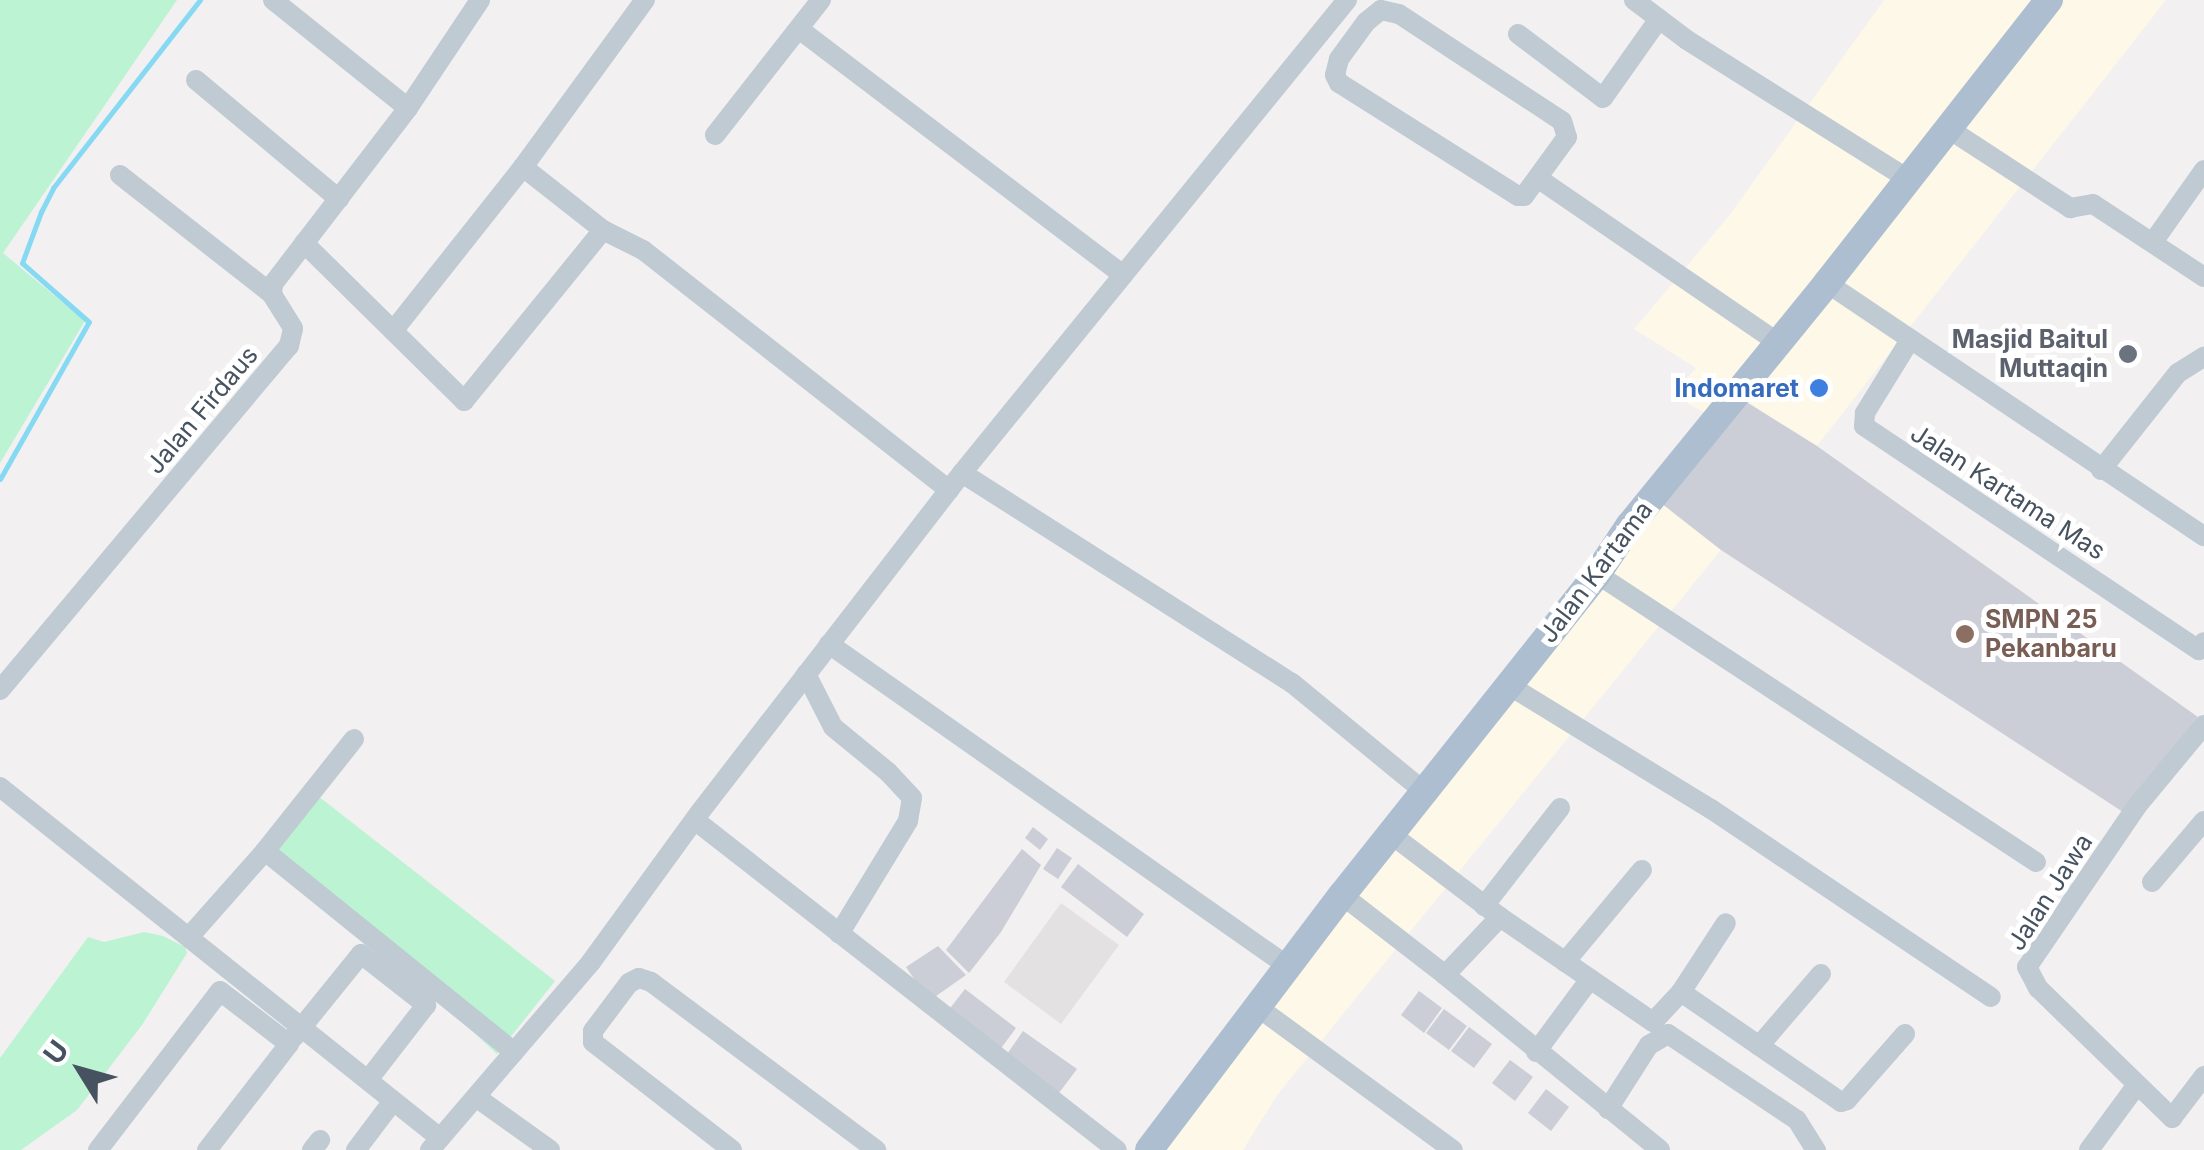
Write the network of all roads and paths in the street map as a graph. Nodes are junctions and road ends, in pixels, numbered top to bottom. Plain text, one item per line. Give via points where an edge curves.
1 (273, 0) edge
2 (646, 0) edge
3 (822, 0) edge
4 (1347, 0) edge
5 (1634, 0) edge
6 (2049, 0) edge
7 (470, 4) edge
8 (1659, 19) junction
9 (799, 28) junction
10 (1518, 34) dead end
11 (196, 80) dead end
12 (408, 108) junction
13 (1949, 129) junction
14 (715, 135) dead end
15 (523, 167) junction
16 (2204, 170) edge
17 (120, 175) dead end
18 (1908, 179) junction
19 (1538, 180) junction
20 (339, 199) junction
21 (604, 230) junction
22 (2153, 242) junction
23 (304, 243) junction
24 (1123, 275) junction
25 (2204, 277) edge
26 (1828, 283) junction
27 (272, 294) junction
28 (393, 331) junction
29 (1910, 340) junction
30 (1777, 342) junction
31 (2204, 357) edge
32 (2102, 470) junction
33 (962, 472) junction
34 (949, 490) junction
35 (2204, 536) edge
36 (1597, 574) junction
37 (2204, 642) edge
38 (829, 644) junction
39 (806, 674) junction
40 (1510, 686) junction
41 (0, 690) edge
42 (2202, 733) edge
43 (354, 739) dead end
44 (0, 786) edge
45 (1427, 794) junction
46 (1560, 808) dead end
47 (696, 820) junction
48 (2204, 821) edge
49 (1392, 834) junction
50 (265, 851) junction
51 (2036, 862) dead end
52 (1642, 870) dead end
53 (2152, 882) dead end
54 (1342, 895) junction
55 (1492, 912) junction
56 (1726, 923) dead end
57 (839, 934) junction
58 (188, 937) junction
59 (1565, 962) junction
60 (1289, 967) junction
61 (1444, 974) junction
62 (1822, 974) dead end
63 (1590, 979) junction
64 (1682, 992) junction
65 (1990, 997) dead end
66 (1258, 1008) junction
67 (1905, 1034) dead end
68 (296, 1036) junction
69 (1759, 1046) junction
70 (514, 1052) junction
71 (1536, 1052) junction
72 (2204, 1076) edge
73 (368, 1080) junction
74 (2137, 1085) junction
75 (476, 1096) junction
76 (393, 1101) junction
77 (1608, 1108) junction
78 (435, 1144) edge
79 (98, 1150) edge
80 (207, 1150) edge
81 (356, 1150) edge
82 (550, 1150) edge
83 (732, 1150) edge
84 (876, 1150) edge
85 (1117, 1150) edge
86 (1149, 1150) edge
87 (1453, 1150) edge
88 (1660, 1150) edge
89 (1816, 1150) edge
90 (2089, 1150) edge

1 - 12 street
2 - 15 street
3 - 9 street
4 - 24 street
5 - 8 street
6 - 13 main road, Jalan Kartama
7 - 12 street
8 - 10 street via 1603,98
8 - 18 street
9 - 14 street
9 - 24 street
11 - 20 street
12 - 20 street
13 - 18 main road, Jalan Kartama
13 - 22 street via 2070,208 2092,204
15 - 21 street
15 - 28 street
16 - 22 street
17 - 27 street
18 - 26 main road, Jalan Kartama
19 - 19 street via 1518,196 1339,83 1339,59 1366,22 1381,10 1399,14 1562,121 1567,137
19 - 30 street
20 - 23 street
21 - 28 street via 464,401
21 - 34 street via 643,250
22 - 25 street
23 - 27 street
23 - 28 street
24 - 33 street
26 - 29 street
26 - 30 main road, Jalan Kartama
27 - 41 street, Jalan Firdaus via 293,328 289,346
29 - 32 street
29 - 37 street, Jalan Kartama Mas via 1865,413 1864,426 2199,650
30 - 36 main road, Jalan Kartama
31 - 32 street via 2178,373
32 - 35 street
33 - 34 street
33 - 45 street via 1292,683
34 - 38 street
36 - 40 main road, Jalan Kartama
36 - 51 street
38 - 39 street
38 - 60 street
39 - 47 street
39 - 57 street via 833,727 912,798 908,821
40 - 45 main road, Jalan Kartama
40 - 65 street via 1710,808
42 - 74 street, Jalan Jawa via 2137,806 2027,966 2038,988
43 - 50 street
44 - 58 street
45 - 49 main road, Jalan Kartama
46 - 55 street
47 - 57 street
47 - 70 street via 591,962
48 - 53 street
49 - 54 main road, Jalan Kartama
49 - 55 street
50 - 58 street
50 - 70 street
52 - 59 street
54 - 60 main road, Jalan Kartama
54 - 61 street
55 - 59 street
55 - 61 street
56 - 64 street
57 - 85 street
58 - 68 street
59 - 63 street
60 - 66 main road, Jalan Kartama
61 - 71 street
62 - 69 street
63 - 64 street via 1653,1022
63 - 71 street
64 - 69 street
66 - 86 main road, Jalan Kartama
66 - 87 street
67 - 69 street via 1840,1102
68 - 73 street
68 - 73 street via 361,954 426,1004
68 - 79 street via 220,992
68 - 80 street
70 - 75 street
71 - 77 street
72 - 74 street, Jalan Jawa via 2172,1118
73 - 76 street
74 - 90 street
75 - 78 street
75 - 82 street
76 - 78 street
76 - 81 street
77 - 88 street
77 - 89 street via 1649,1045 1668,1034 1797,1120
83 - 84 street via 593,1042 593,1031 629,983 651,982

